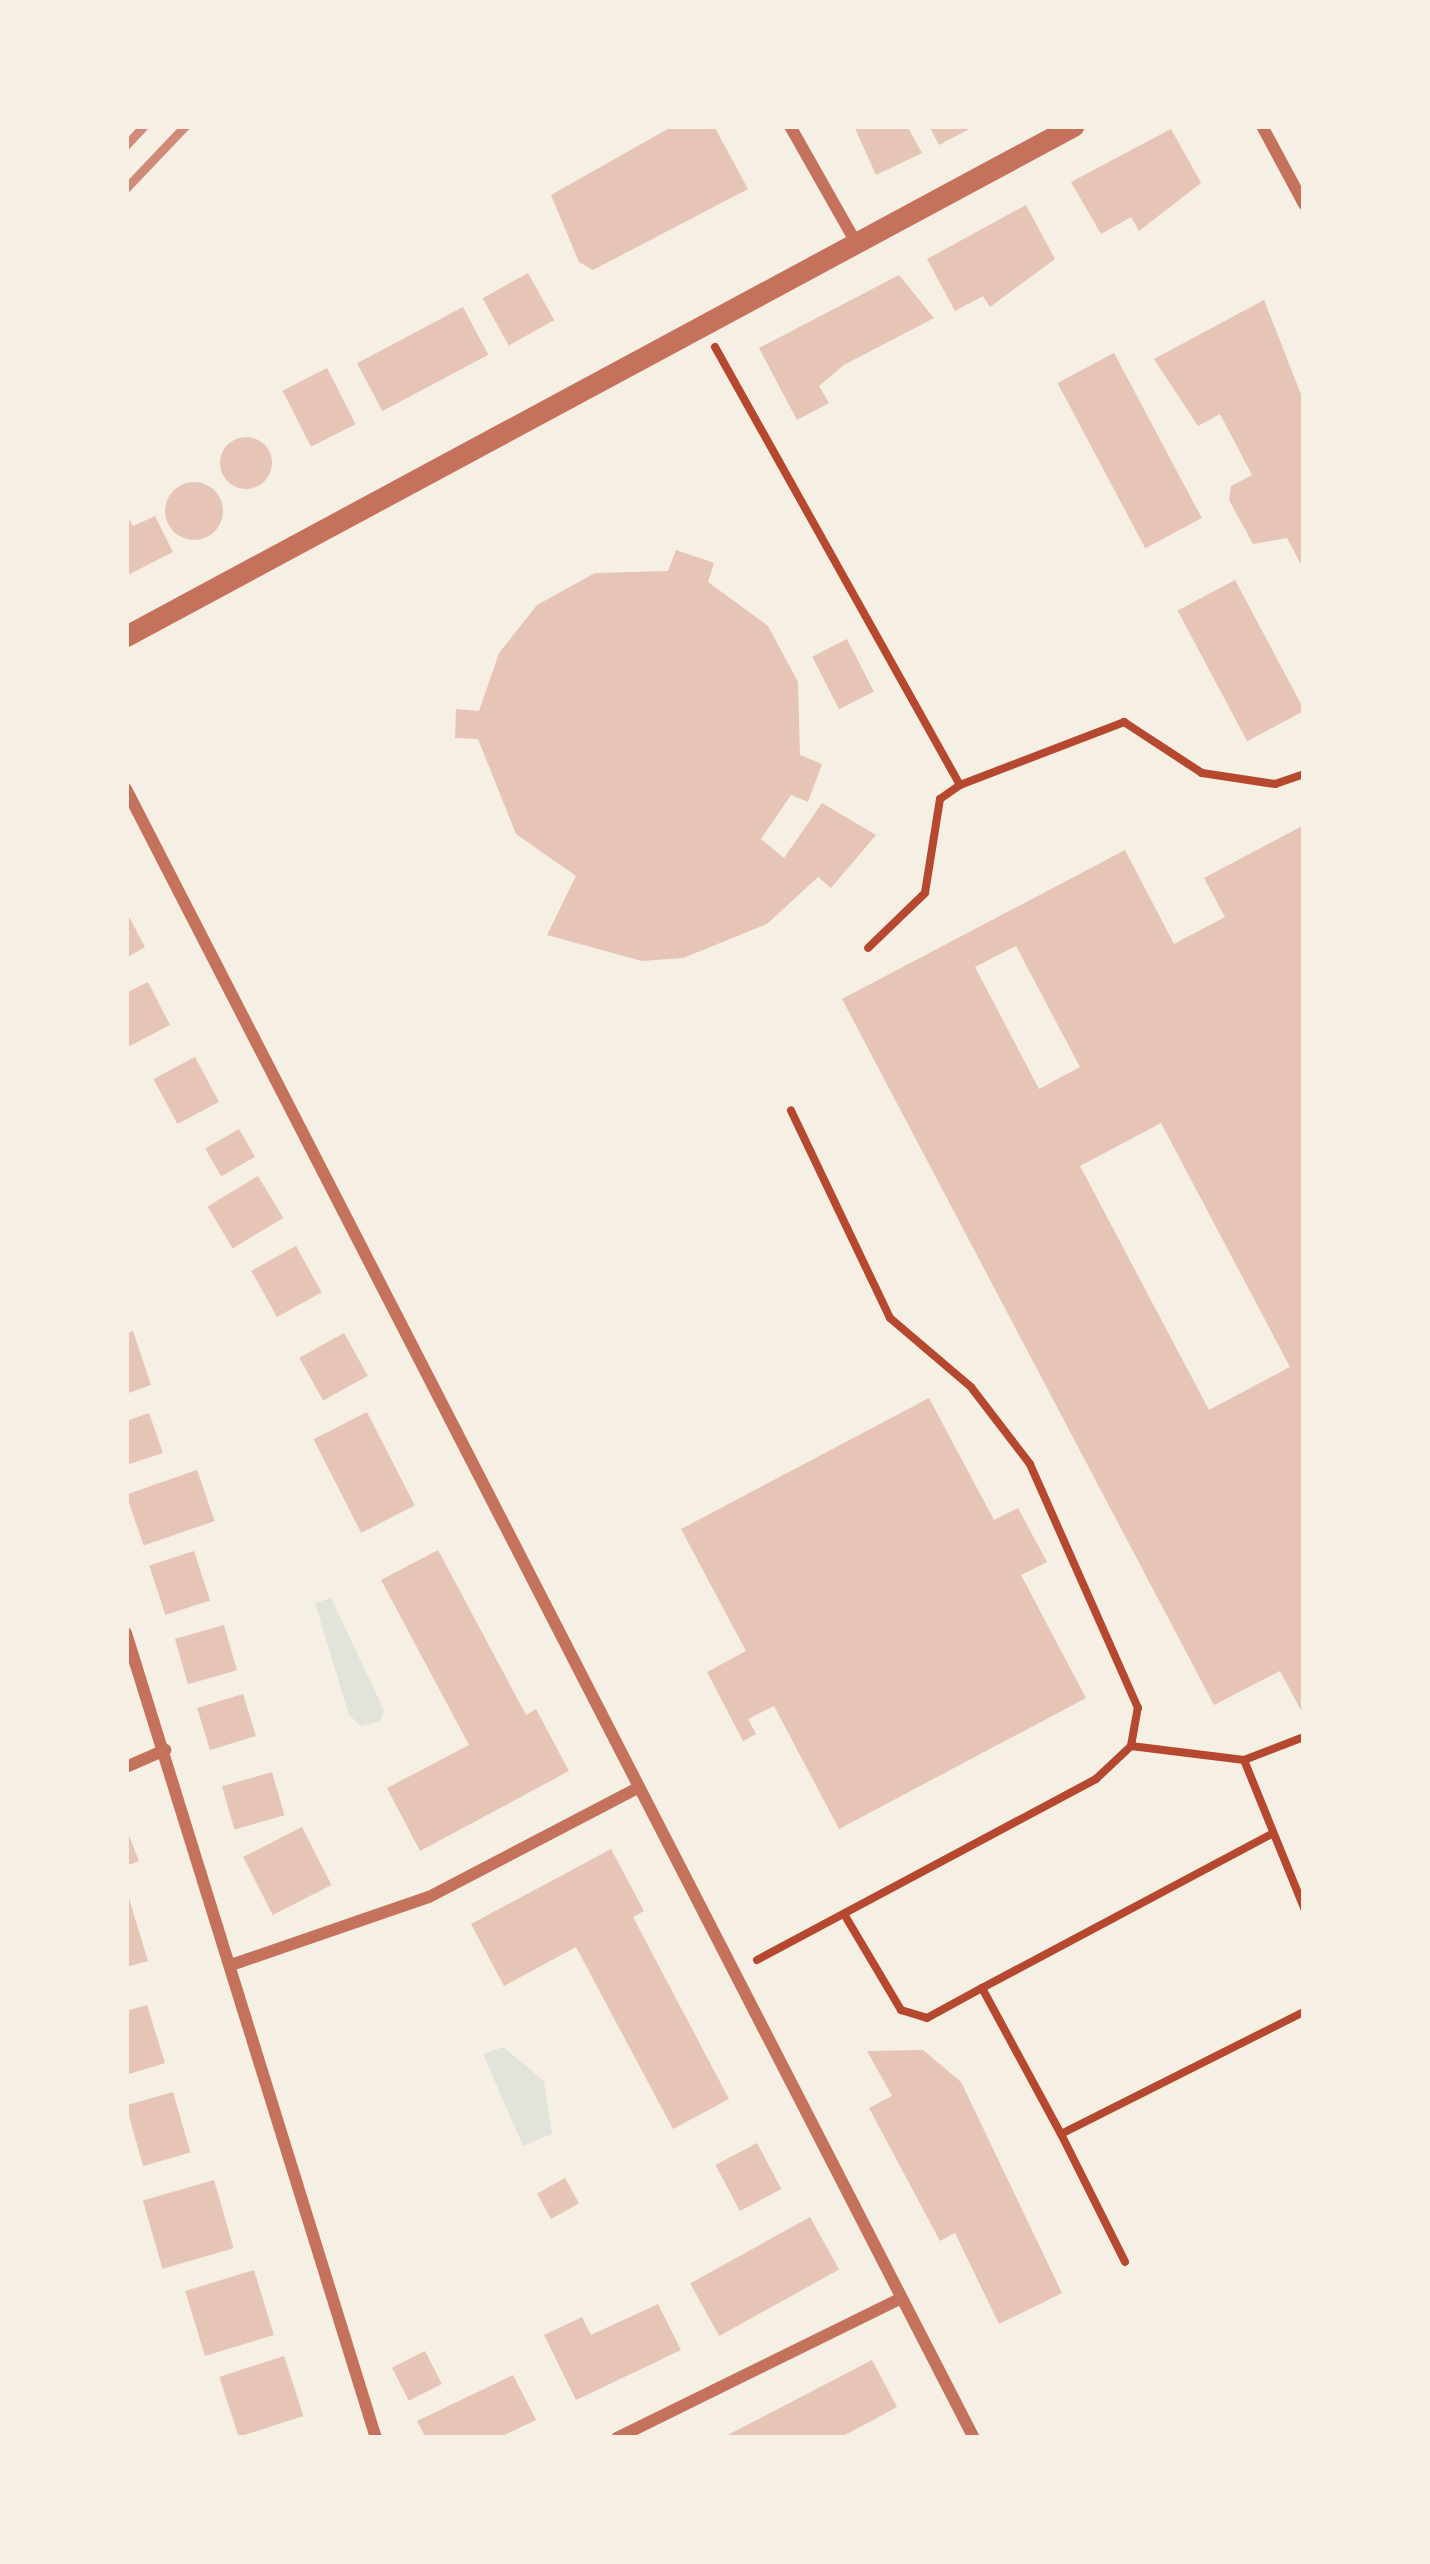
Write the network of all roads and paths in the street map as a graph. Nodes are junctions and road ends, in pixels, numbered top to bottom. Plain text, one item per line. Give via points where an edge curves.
1 (790, 126) edge
2 (1073, 126) edge
3 (1262, 126) edge
4 (1304, 204) edge
5 (854, 239) junction
6 (700, 319) junction
7 (126, 636) edge
8 (1304, 774) edge
9 (960, 785) junction
10 (126, 789) edge
11 (868, 948) dead end
12 (790, 1110) dead end
13 (126, 1633) edge
14 (1304, 1738) edge
15 (1131, 1746) junction
16 (165, 1750) junction
17 (1244, 1760) junction
18 (126, 1767) edge
19 (639, 1787) junction
20 (1272, 1834) junction
21 (1304, 1909) edge
22 (844, 1914) junction
23 (773, 1951) dead end
24 (231, 1965) junction
25 (982, 1988) junction
26 (1304, 2012) edge
27 (1061, 2134) junction
28 (1125, 2262) dead end
29 (899, 2299) junction
30 (376, 2438) edge
31 (617, 2438) edge
32 (974, 2438) edge

1 - 5 street
2 - 5 street
3 - 4 street
5 - 6 street
6 - 7 street
6 - 9 path
8 - 9 path via 1275,784 1202,772 1124,722
9 - 11 path via 940,799 925,893
10 - 19 street
12 - 15 path via 890,1318 971,1387 1030,1464 1138,1708
13 - 16 street
14 - 17 path
15 - 17 path
15 - 22 path via 1096,1779
16 - 18 street
16 - 24 street
17 - 20 path
19 - 24 street via 429,1897
19 - 29 street
20 - 21 path
20 - 25 path
22 - 23 path
22 - 25 path via 901,2010 927,2018
24 - 30 street
25 - 27 path
26 - 27 path
27 - 28 path
29 - 31 street
29 - 32 street

